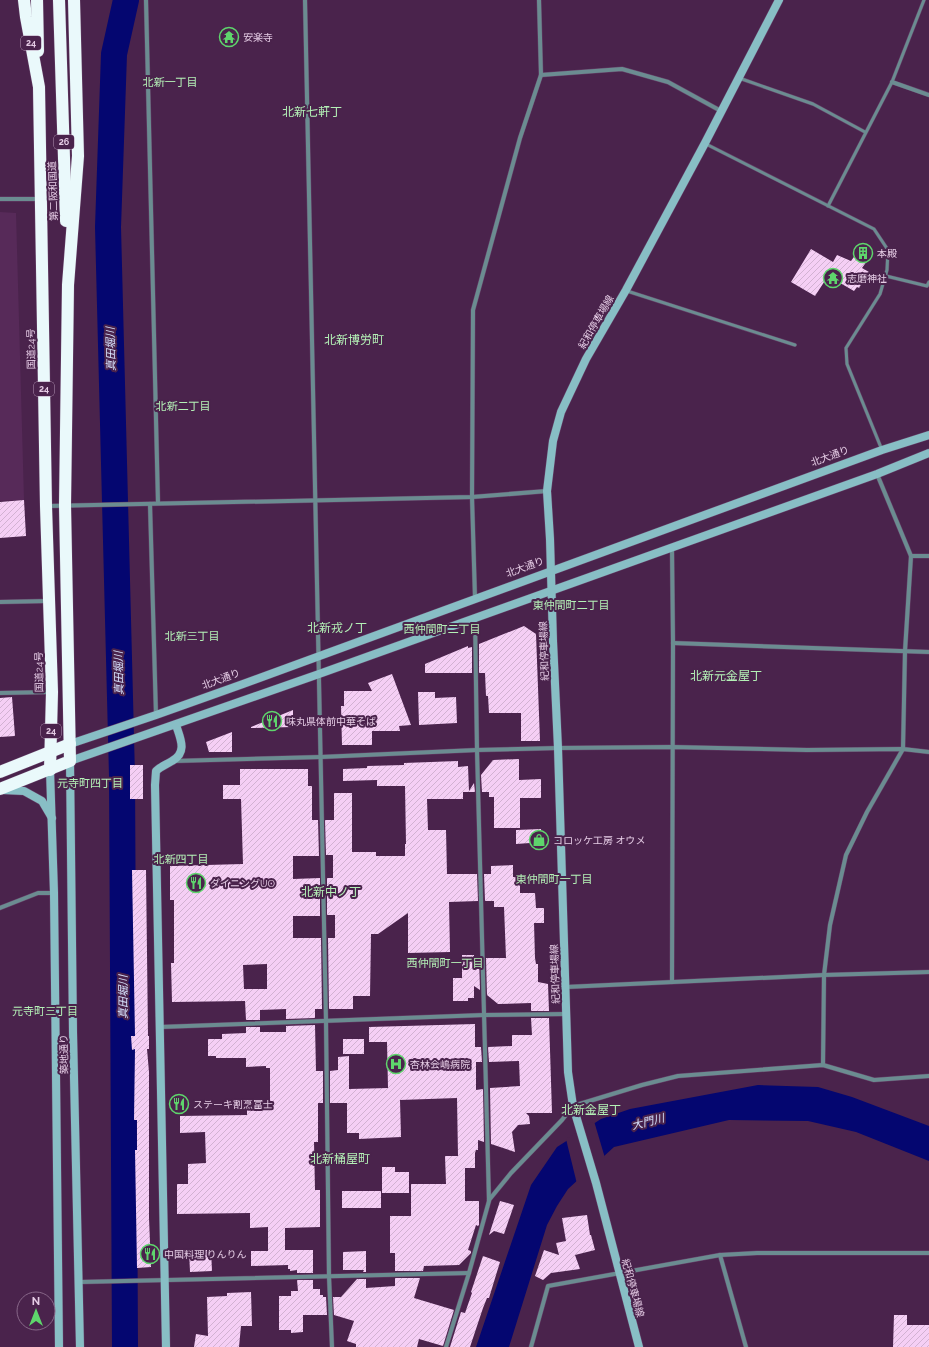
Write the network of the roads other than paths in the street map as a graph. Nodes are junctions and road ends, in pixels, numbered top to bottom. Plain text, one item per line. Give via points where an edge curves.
1 (24, 0) edge
2 (37, 0) edge
3 (59, 0) edge
4 (74, 0) edge
5 (146, 0) edge
6 (305, 0) edge
7 (539, 0) edge
8 (779, 0) edge
9 (924, 0) edge
10 (541, 75) junction
11 (739, 78) junction
12 (892, 82) junction
13 (39, 87) junction
14 (929, 96) edge
15 (722, 111) junction
16 (865, 132) junction
17 (705, 143) junction
18 (0, 199) edge
19 (41, 199) junction
20 (70, 199) junction
21 (828, 206) junction
22 (886, 276) junction
23 (929, 282) edge
24 (626, 290) junction
25 (795, 345) dead end
26 (929, 435) edge
27 (882, 450) junction
28 (929, 454) edge
29 (876, 474) junction
30 (547, 491) junction
31 (472, 497) junction
32 (315, 501) junction
33 (158, 503) junction
34 (150, 504) junction
35 (65, 505) junction
36 (46, 506) junction
37 (672, 547) junction
38 (911, 556) junction
39 (929, 556) edge
40 (551, 571) junction
41 (552, 590) junction
42 (474, 598) junction
43 (49, 601) junction
44 (0, 602) edge
45 (475, 617) junction
46 (673, 643) junction
47 (905, 651) junction
48 (929, 652) edge
49 (319, 655) junction
50 (319, 674) junction
51 (52, 692) junction
52 (0, 694) edge
53 (156, 715) junction
54 (176, 725) junction
55 (70, 744) junction
56 (672, 747) junction
57 (558, 748) junction
58 (903, 749) junction
59 (476, 750) junction
60 (51, 752) junction
61 (929, 752) edge
62 (321, 757) junction
63 (70, 761) junction
64 (173, 761) junction
65 (50, 770) junction
66 (0, 772) edge
67 (0, 790) edge
68 (53, 818) junction
69 (54, 893) junction
70 (0, 908) edge
71 (929, 972) edge
72 (824, 975) junction
73 (672, 982) junction
74 (565, 987) junction
75 (567, 1014) junction
76 (484, 1015) junction
77 (326, 1021) junction
78 (160, 1027) junction
79 (823, 1065) junction
80 (929, 1076) edge
81 (573, 1106) junction
82 (488, 1201) junction
83 (929, 1253) edge
84 (720, 1255) junction
85 (619, 1272) junction
86 (469, 1273) junction
87 (330, 1276) junction
88 (163, 1280) junction
89 (80, 1282) junction
90 (59, 1347) edge
91 (80, 1347) edge
92 (166, 1347) edge
93 (332, 1347) edge
94 (446, 1347) edge
95 (531, 1347) edge
96 (639, 1347) edge
97 (746, 1347) edge

1 - 13 highway, 国道24号 / 24
2 - 13 highway
3 - 20 highway, 第二阪和国道 / 26
4 - 20 highway, 24 via 78,156
5 - 33 street
6 - 32 street
7 - 10 street
8 - 11 street, 紀和停車場線
9 - 12 lane
10 - 15 street via 622,69 668,82
10 - 31 street via 520,138 473,310
11 - 15 street, 紀和停車場線
11 - 16 lane via 813,104
12 - 14 street
12 - 16 lane
13 - 19 highway, 国道24号 / 24
15 - 17 street, 紀和停車場線
16 - 21 lane
17 - 21 lane
17 - 24 street, 紀和停車場線
18 - 19 street
19 - 20 street
19 - 36 highway, 国道24号 / 24
20 - 35 highway, 24
21 - 22 lane via 874,229 888,250
22 - 23 lane via 927,286
22 - 27 lane via 880,294 846,348 847,364
24 - 25 lane
24 - 30 street, 紀和停車場線 via 586,359 561,412 553,441
26 - 27 street, 北大通り
27 - 40 street, 北大通り
28 - 29 street
29 - 37 street
29 - 38 street
30 - 31 street
30 - 40 street, 紀和停車場線
31 - 32 street
31 - 42 street
32 - 33 street
32 - 49 street
33 - 34 street
34 - 35 street
34 - 53 street
35 - 36 street
35 - 55 highway, 24
36 - 43 highway, 国道24号 / 24
37 - 41 street
37 - 46 street
38 - 39 street
38 - 47 street
40 - 41 street, 紀和停車場線
40 - 42 street, 北大通り
41 - 45 street
41 - 57 street, 紀和停車場線
42 - 49 street, 北大通り
43 - 44 street
43 - 51 highway, 国道24号 / 24
45 - 50 street
45 - 59 street
46 - 47 street
46 - 56 street
47 - 48 street
47 - 58 street
49 - 50 street
49 - 53 street, 北大通り
50 - 54 street
50 - 62 street
51 - 52 street
51 - 60 highway, 国道24号 / 24
53 - 55 street, 北大通り
54 - 63 street
54 - 64 street via 183,746 181,753
55 - 60 highway, 24
55 - 63 highway, 24
56 - 57 street
56 - 58 street
56 - 73 street
57 - 59 street
57 - 74 street, 紀和停車場線
58 - 61 street
58 - 72 street via 846,855 830,926
59 - 62 street
59 - 76 street
60 - 65 highway, 国道24号 / 24
60 - 66 highway, 24
62 - 64 street
62 - 77 street
63 - 65 highway
63 - 89 street, 築地通り via 73,1032
64 - 78 street via 156,771 155,785
65 - 67 highway
65 - 68 street, 築地通り
67 - 68 street via 24,791 42,801
68 - 69 street, 築地通り
69 - 70 street via 38,893
69 - 90 street, 築地通り
71 - 72 street
72 - 73 street
72 - 79 street
73 - 74 street
74 - 75 street, 紀和停車場線
75 - 76 street
75 - 81 street, 紀和停車場線 via 568,1072
76 - 77 street
76 - 82 street
77 - 78 street
77 - 87 street
78 - 88 street
79 - 80 street via 874,1080
79 - 81 street via 678,1076
81 - 82 street
81 - 85 street, 紀和停車場線
82 - 86 street
83 - 84 street
84 - 85 street
84 - 97 street
85 - 95 street via 548,1286
85 - 96 street, 紀和停車場線
86 - 87 street
86 - 94 street
87 - 88 street
87 - 93 street
88 - 89 street
88 - 92 street
89 - 91 street, 築地通り

